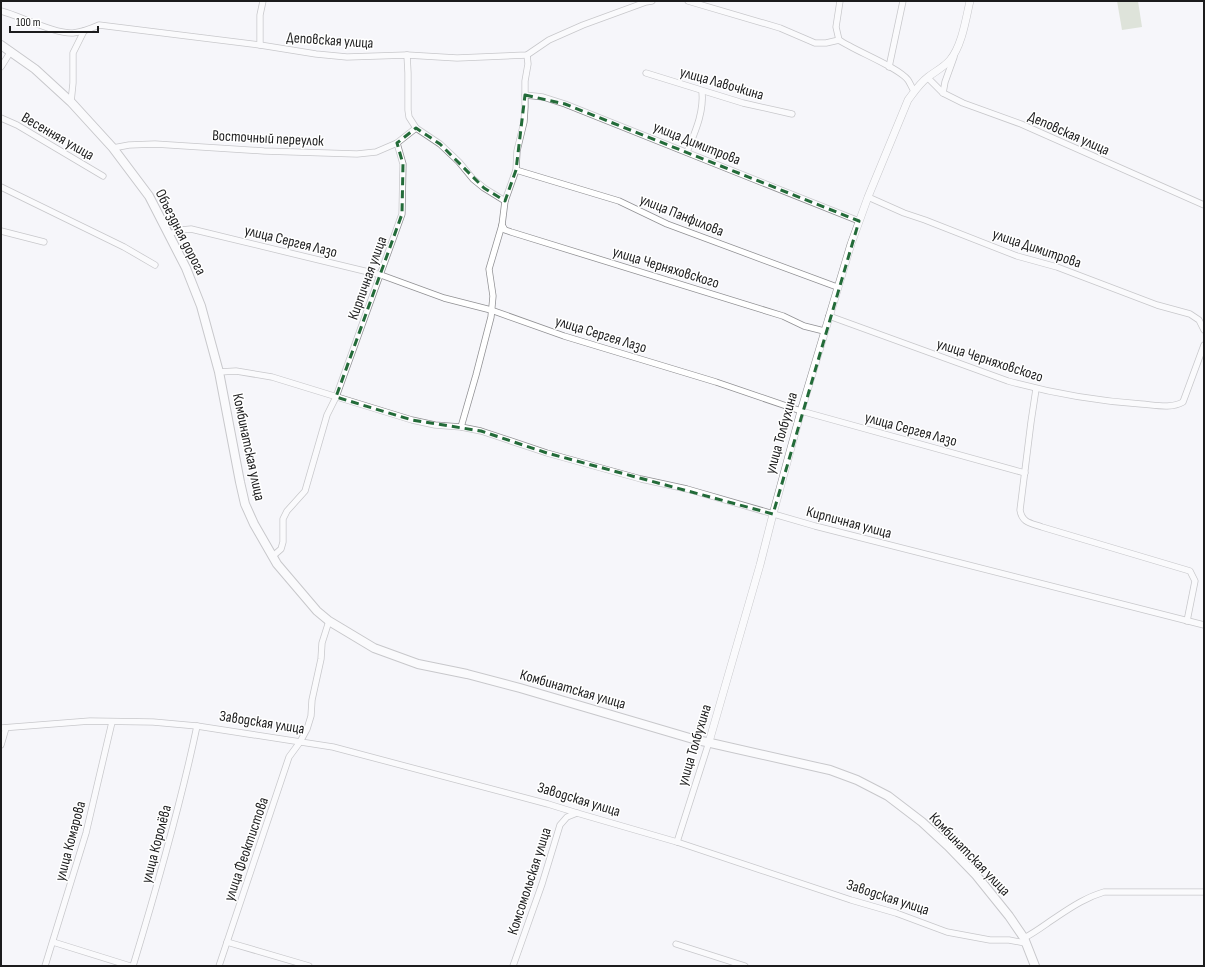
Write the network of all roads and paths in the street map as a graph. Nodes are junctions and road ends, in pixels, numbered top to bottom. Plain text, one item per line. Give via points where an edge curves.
1 (263, 1) edge
2 (652, 1) edge
3 (688, 1) edge
4 (840, 1) edge
5 (903, 1) edge
6 (970, 1) edge
7 (1, 11) edge
8 (84, 32) junction
9 (839, 40) junction
10 (1, 45) edge
11 (260, 45) junction
12 (11, 51) junction
13 (955, 54) junction
14 (407, 55) junction
15 (527, 55) junction
16 (1, 67) edge
17 (889, 67) junction
18 (646, 73) dead end
19 (928, 78) junction
20 (702, 91) junction
21 (914, 91) junction
22 (943, 93) junction
23 (525, 95) junction
24 (71, 102) junction
25 (792, 114) dead end
26 (1, 118) edge
27 (416, 128) junction
28 (397, 143) junction
29 (113, 148) junction
30 (687, 152) junction
31 (516, 170) junction
32 (103, 176) dead end
33 (1, 187) edge
34 (868, 197) junction
35 (505, 201) junction
36 (1204, 205) edge
37 (859, 221) junction
38 (502, 225) junction
39 (1, 231) edge
40 (170, 234) junction
41 (44, 242) dead end
42 (155, 265) dead end
43 (381, 275) junction
44 (837, 287) junction
45 (491, 310) junction
46 (829, 316) junction
47 (1204, 330) edge
48 (824, 331) junction
49 (1204, 345) edge
50 (219, 372) junction
51 (1036, 389) junction
52 (336, 396) junction
53 (801, 411) junction
54 (461, 427) junction
55 (1025, 473) junction
56 (773, 514) junction
57 (273, 556) junction
58 (329, 621) junction
59 (1188, 621) junction
60 (1204, 625) edge
61 (112, 722) junction
62 (197, 726) junction
63 (3, 728) edge
64 (300, 742) junction
65 (709, 742) junction
66 (1, 745) edge
67 (577, 813) junction
68 (677, 842) junction
69 (1204, 892) edge
70 (1024, 940) junction
71 (52, 942) junction
72 (227, 942) junction
73 (676, 944) dead end
74 (45, 966) edge
75 (132, 966) edge
76 (219, 966) edge
77 (309, 966) edge
78 (513, 966) edge
79 (745, 966) edge
80 (1035, 966) edge

1 - 11 street via 260,15
2 - 15 street via 583,25 550,40
3 - 9 street via 780,28 815,43
4 - 9 street via 836,27
5 - 17 street
6 - 13 street, улица Толбухина
7 - 8 street, Деповская улица via 55,30
8 - 11 street, Деповская улица via 100,25
8 - 24 street via 73,53
9 - 17 street
10 - 12 main road, Объездная дорога
11 - 14 street, Деповская улица via 347,57
12 - 16 street
12 - 24 main road, Объездная дорога via 35,68
13 - 19 street, улица Толбухина
13 - 22 street, улица Толбухина
14 - 15 street, Деповская улица via 457,58
14 - 27 street via 408,110
15 - 23 street
17 - 21 street via 908,80
18 - 20 street, улица Лавочкина
19 - 21 street, улица Толбухина
19 - 22 street, Деповская улица
20 - 25 street, улица Лавочкина
20 - 30 street via 702,112
21 - 34 street, улица Толбухина via 901,115
22 - 36 street, Деповская улица via 1021,124
23 - 30 street, улица Димитрова via 565,104
23 - 31 street via 524,122 517,151
24 - 29 main road, Объездная дорога
26 - 32 street, Весенняя улица
27 - 28 street
27 - 35 street via 440,144 484,188
28 - 29 street, Восточный переулок via 376,152 357,154 155,144
28 - 43 street, Кирпичная улица via 403,164 402,214
29 - 40 main road, Объездная дорога via 149,196
30 - 37 street, улица Димитрова
31 - 35 street
31 - 44 street, улица Панфилова via 619,201 667,224
33 - 42 street via 124,247
34 - 37 street, улица Толбухина
34 - 47 street, улица Димитрова via 1017,256 1057,267 1157,305 1190,314 1199,320
35 - 38 street
37 - 44 street, улица Толбухина
38 - 45 street via 488,269 493,296
38 - 48 street, улица Черняховского via 505,230 511,232 768,311 804,326
39 - 41 street
40 - 43 street, улица Сергея Лазо via 191,229
40 - 50 main road, Объездная дорога via 201,306
43 - 45 street, улица Сергея Лазо via 444,298
43 - 52 street, Кирпичная улица
44 - 46 street, улица Толбухина
45 - 53 street, улица Сергея Лазо via 564,336 716,382
45 - 54 street
46 - 48 street, улица Толбухина
46 - 51 street, улица Черняховского
48 - 53 street, улица Толбухина
49 - 51 street, улица Черняховского via 1183,402 1178,405 1088,399
50 - 52 street via 236,371 272,377
50 - 57 main road, Комбинатская улица via 246,504 254,524
51 - 55 street
52 - 54 street, Кирпичная улица via 412,420
52 - 57 street, Кирпичная улица via 327,415 305,491 283,519 283,542 281,549
53 - 55 street, улица Сергея Лазо
53 - 56 street, улица Толбухина
54 - 56 street, Кирпичная улица via 490,433 547,453
55 - 59 street via 1020,510 1024,520 1190,571 1195,581
56 - 59 street, Кирпичная улица
56 - 65 street, улица Толбухина
57 - 58 main road, Комбинатская улица via 317,611
58 - 64 street, улица Феоктистова via 322,643 311,716
58 - 65 main road, Комбинатская улица via 374,648 418,664 520,688
59 - 60 street, Кирпичная улица
61 - 62 street, Заводская улица
61 - 63 street, Заводская улица via 90,721
61 - 71 street, улица Комарова via 86,833
62 - 64 street, Заводская улица
62 - 75 street, улица Королёва via 188,771 162,868
63 - 66 street
64 - 67 street, Заводская улица via 333,747
64 - 72 street, улица Феоктистова via 289,757
65 - 68 street, улица Толбухина
65 - 70 main road, Комбинатская улица via 830,770 888,796 922,822 976,875 1005,910
67 - 68 street, Заводская улица
67 - 78 street, Комсомольская улица via 567,817 560,825
68 - 70 street, Заводская улица via 947,932 990,940
69 - 70 street via 1104,892 1089,897 1059,915
70 - 80 main road
71 - 74 street, улица Комарова
71 - 75 street
72 - 76 street, улица Феоктистова
72 - 77 street
73 - 79 street

